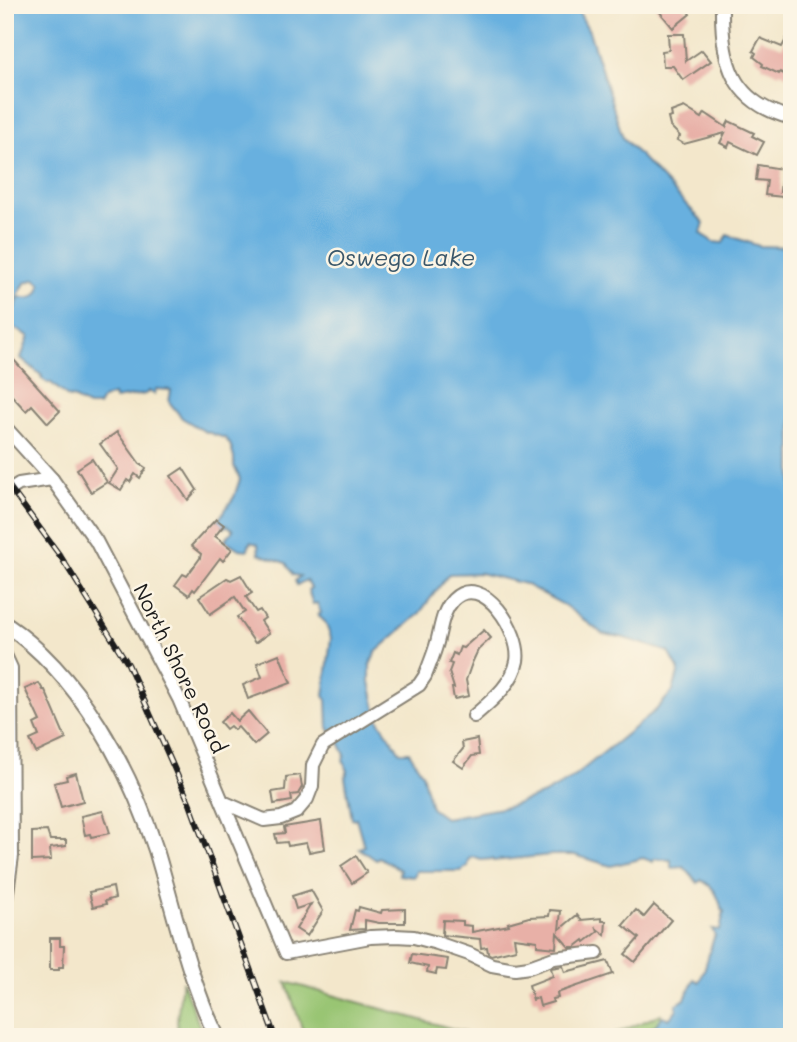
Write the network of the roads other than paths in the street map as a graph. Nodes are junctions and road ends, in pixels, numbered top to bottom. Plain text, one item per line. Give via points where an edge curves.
1 (722, 5) edge
2 (792, 118) edge
3 (5, 426) edge
4 (52, 479) junction
5 (5, 493) edge
6 (5, 624) edge
7 (5, 655) edge
8 (474, 716) dead end
9 (223, 802) junction
10 (5, 906) edge
11 (597, 953) dead end
12 (217, 1037) edge

1 - 2 street via 722,36 734,81 756,102
3 - 4 street, North Shore Road
4 - 5 street via 19,484
4 - 9 street, North Shore Road via 96,541 179,699
6 - 12 street via 38,649 81,698 128,782 149,831 192,976
7 - 10 street via 11,668 12,823
8 - 9 street via 511,677 518,646 496,606 473,593 457,597 446,610 419,685 323,745 313,765 307,799 296,812 264,820
9 - 11 street, North Shore Road via 286,953 370,937 414,937 515,970 554,958

